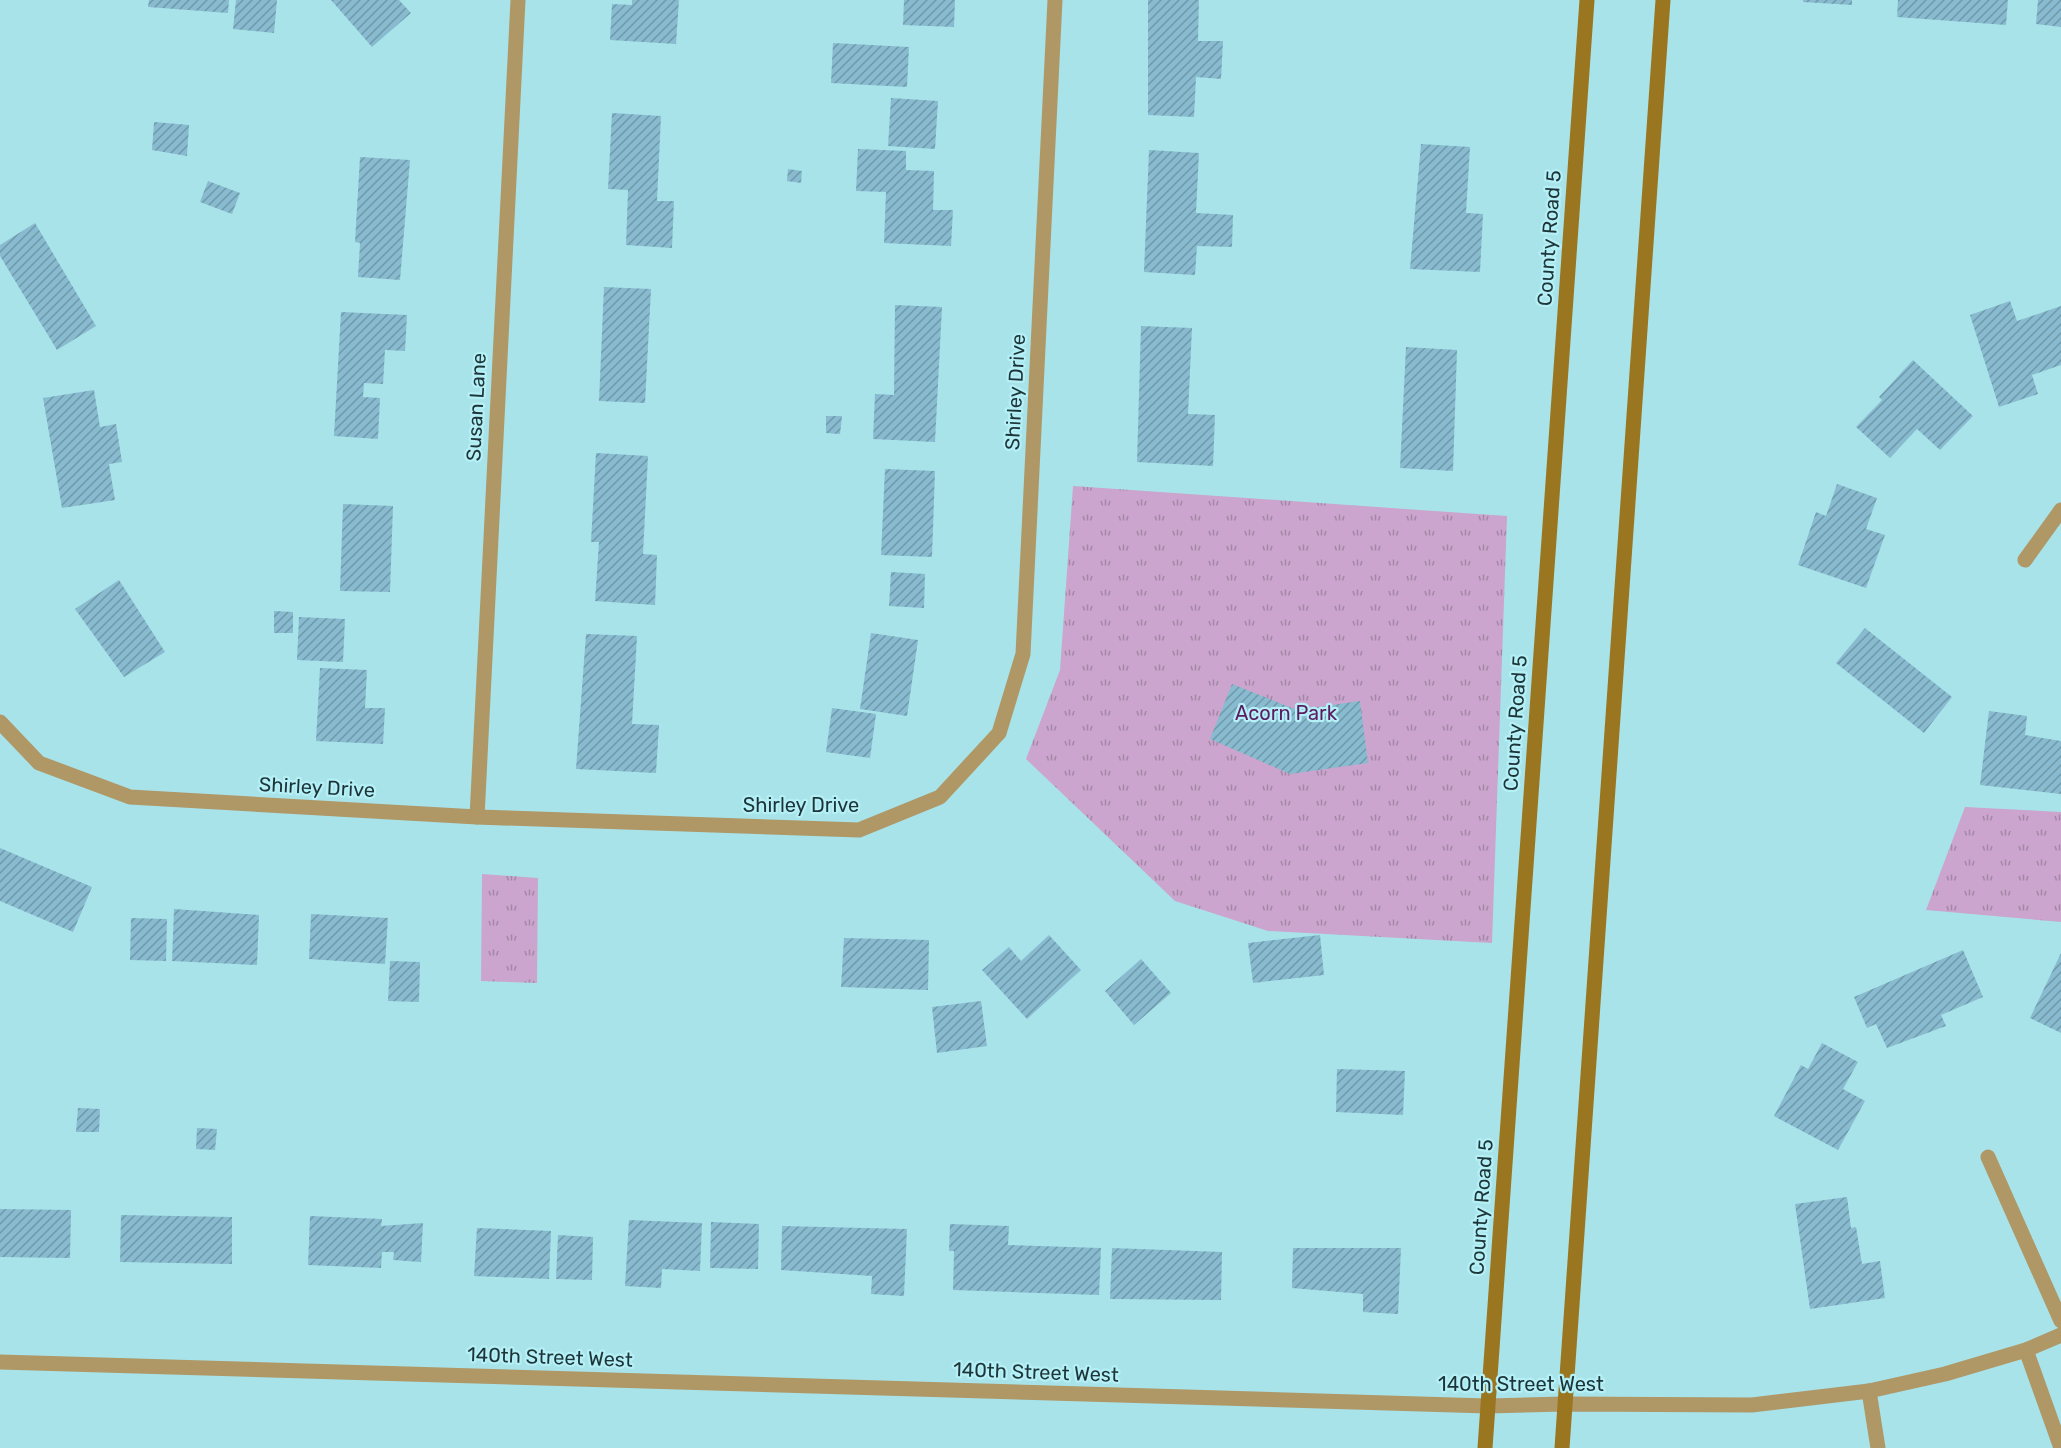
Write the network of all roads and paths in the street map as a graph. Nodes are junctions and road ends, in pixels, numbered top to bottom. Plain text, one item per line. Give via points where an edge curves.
1 (518, 0) edge
2 (1055, 0) edge
3 (1587, 0) edge
4 (1663, 0) edge
5 (2061, 510) edge
6 (2025, 561) dead end
7 (0, 722) edge
8 (477, 817) junction
9 (1988, 1157) dead end
10 (2061, 1321) edge
11 (2061, 1335) edge
12 (2026, 1350) junction
13 (0, 1362) edge
14 (1869, 1391) junction
15 (1564, 1404) junction
16 (1488, 1406) junction
17 (1485, 1448) edge
18 (1562, 1448) edge
19 (1878, 1448) edge
20 (2061, 1448) edge

1 - 8 street, Susan Lane
2 - 8 street, Shirley Drive via 1023,654 999,732 940,796 859,830
3 - 16 main road, County Road 5
4 - 15 main road
5 - 6 street
7 - 8 street, Shirley Drive via 39,763 130,797
9 - 10 street
11 - 12 street, 140th Street West
12 - 14 street, 140th Street West
12 - 20 street
13 - 16 street, 140th Street West
14 - 15 street, 140th Street West via 1752,1405
14 - 19 street
15 - 16 street, 140th Street West
15 - 18 main road
16 - 17 main road, County Road 5

